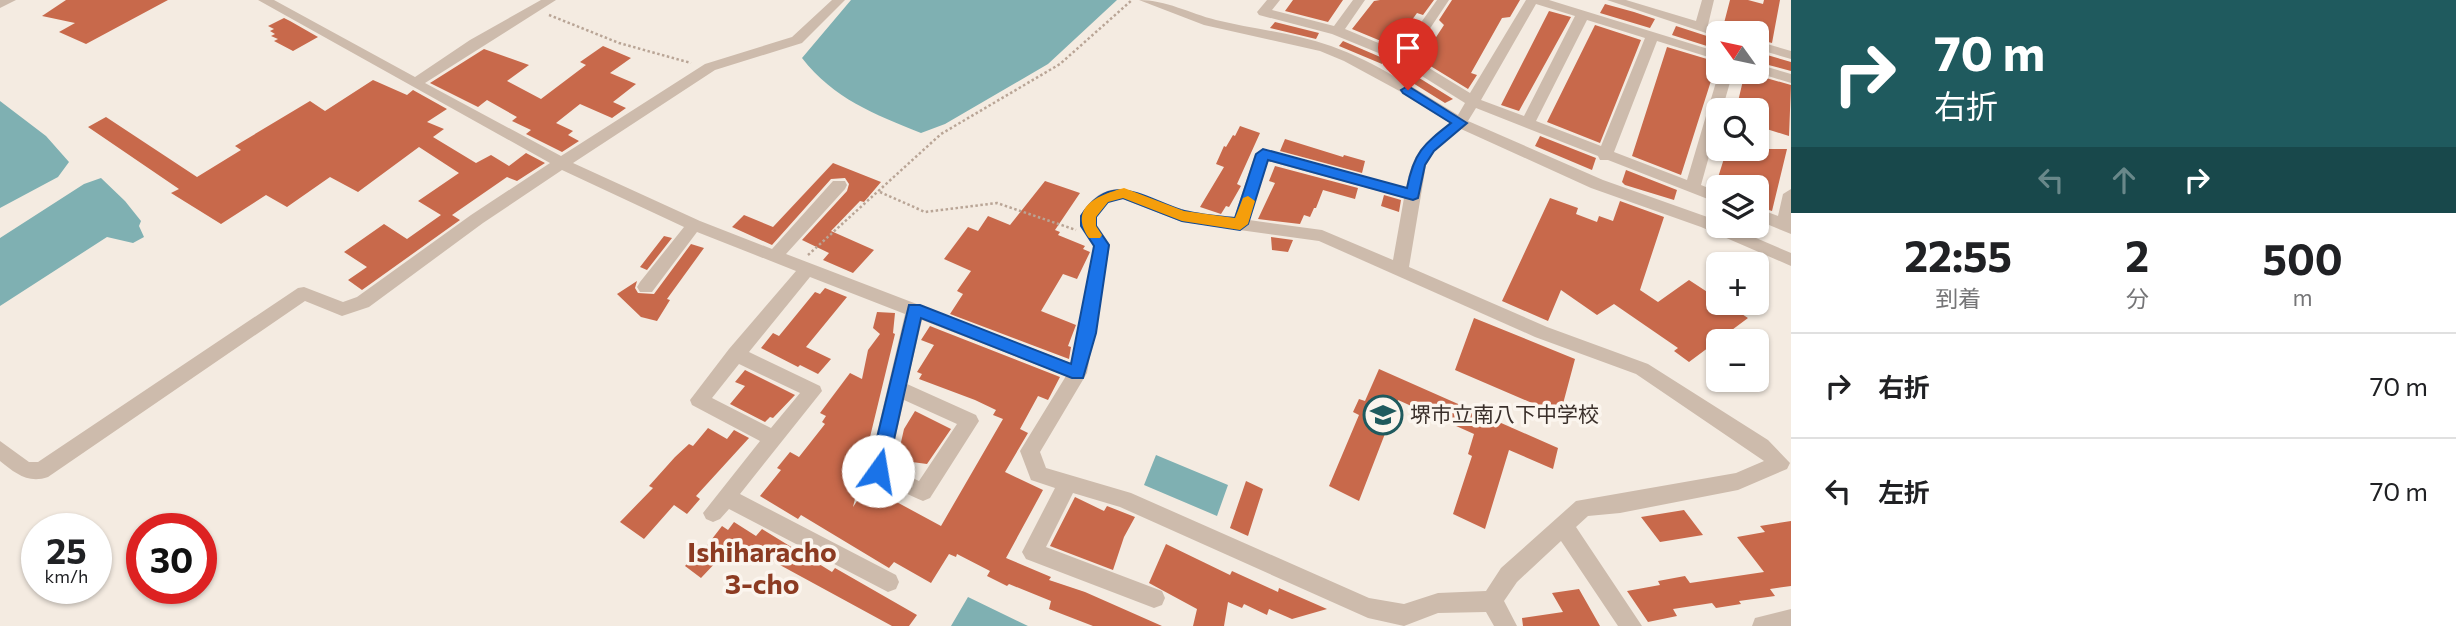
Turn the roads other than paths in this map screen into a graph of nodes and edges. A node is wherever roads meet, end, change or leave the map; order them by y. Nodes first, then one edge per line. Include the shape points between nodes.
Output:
1 (10, 0) edge
2 (264, 0) edge
3 (550, 0) edge
4 (839, 0) edge
5 (1145, 0) edge
6 (1274, 0) edge
7 (1359, 0) edge
8 (1443, 0) edge
9 (1534, 0) edge
10 (1708, 0) edge
11 (1617, 1) edge
12 (0, 4) edge
13 (1583, 15) junction
14 (1701, 27) junction
15 (1706, 29) edge
16 (1336, 30) junction
17 (1652, 36) junction
18 (1769, 49) edge
19 (1706, 52) edge
20 (1791, 55) edge
21 (1403, 58) junction
22 (1769, 72) edge
23 (1791, 79) edge
24 (415, 83) junction
25 (1723, 84) edge
26 (1474, 102) junction
27 (1460, 123) junction
28 (1527, 124) junction
29 (1605, 156) junction
30 (563, 164) junction
31 (839, 185) dead end
32 (1693, 187) junction
33 (1706, 193) edge
34 (1791, 194) edge
35 (1413, 195) junction
36 (1769, 219) edge
37 (1240, 224) junction
38 (694, 225) junction
39 (1787, 227) edge
40 (775, 256) junction
41 (1791, 260) edge
42 (804, 266) junction
43 (1399, 269) junction
44 (646, 287) dead end
45 (915, 310) junction
46 (735, 354) junction
47 (1077, 373) junction
48 (897, 388) junction
49 (773, 439) junction
50 (0, 449) edge
51 (1785, 462) edge
52 (1068, 484) junction
53 (1563, 526) junction
54 (888, 582) dead end
55 (1154, 598) dead end
56 (1492, 601) junction
57 (1791, 620) edge
58 (1506, 626) edge
59 (1630, 626) edge
60 (1763, 626) edge

1 - 12 street
2 - 24 street
3 - 24 street
4 - 30 street via 797,40 709,67
5 - 27 street via 1249,33 1324,48
6 - 16 street via 1264,12
7 - 16 street
8 - 21 street
9 - 13 street
9 - 26 street
10 - 14 street
11 - 14 street
13 - 17 street
13 - 28 street
14 - 15 street
16 - 21 street
17 - 19 street
17 - 29 street
18 - 20 street
21 - 26 street
22 - 23 street
24 - 30 street
25 - 32 street
26 - 27 street
26 - 28 street
27 - 35 street via 1430,147 1418,164
27 - 41 street via 1597,184 1707,223
28 - 29 street
29 - 32 street
30 - 38 street
30 - 50 street via 477,219 363,302 342,309 304,293 41,471 25,470
31 - 40 street
32 - 33 street
34 - 39 street
35 - 37 street via 1263,154
35 - 43 street
36 - 39 street
37 - 43 street via 1322,236
37 - 47 street via 1182,215 1124,193 1103,198 1088,216 1102,245
38 - 40 street
38 - 44 street
40 - 42 street
42 - 45 street
42 - 46 street
43 - 51 street via 1541,332 1642,369
45 - 47 street
45 - 48 street
46 - 49 street via 699,400
46 - 49 street via 813,391
47 - 52 street via 1030,451 1038,474
48 - 48 street via 878,471 923,492 969,421
49 - 54 street via 719,505
51 - 53 street via 1738,481 1583,507
52 - 55 street via 1034,552
52 - 56 street via 1124,499 1368,608 1404,615 1438,603
53 - 56 street via 1509,575
53 - 59 street
56 - 58 street
57 - 60 street

